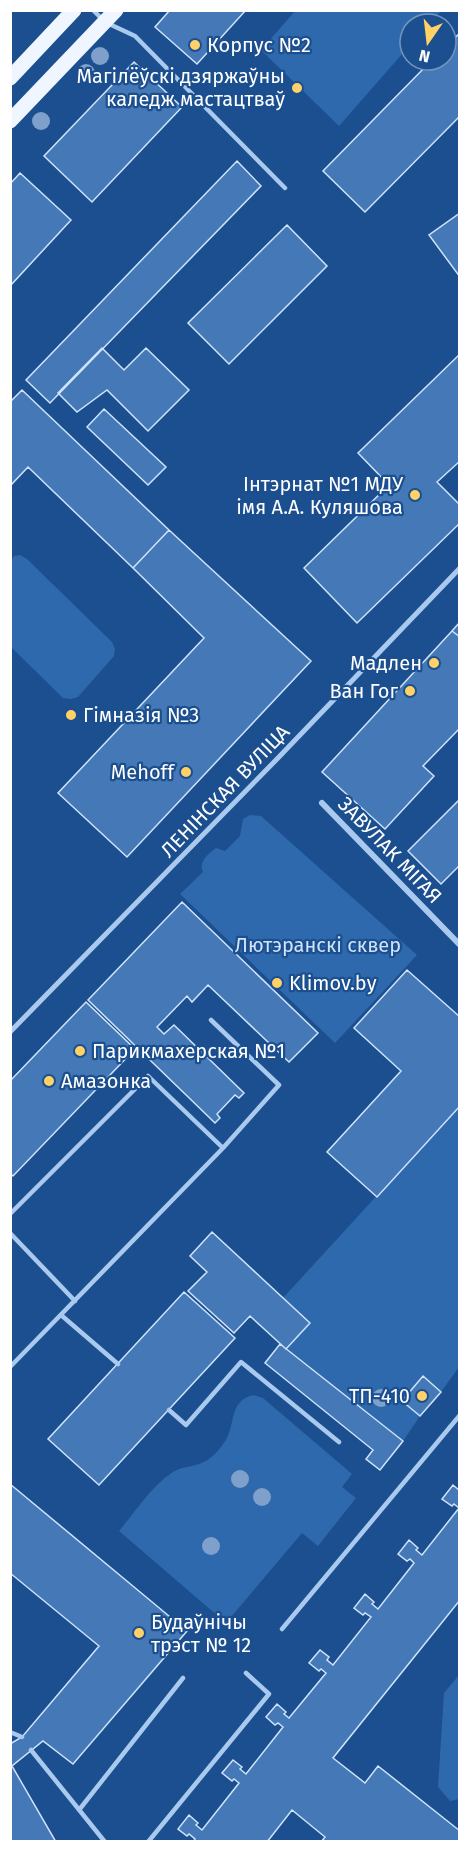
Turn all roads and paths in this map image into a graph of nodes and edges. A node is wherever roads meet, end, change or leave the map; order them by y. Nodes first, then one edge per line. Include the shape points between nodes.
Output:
1 (74, 10) edge
2 (93, 10) edge
3 (110, 16) edge
4 (10, 78) edge
5 (10, 121) edge
6 (285, 188) dead end
7 (459, 568) edge
8 (322, 803) dead end
9 (459, 945) edge
10 (211, 1020) dead end
11 (10, 1032) edge
12 (223, 1148) junction
13 (10, 1214) edge
14 (10, 1233) edge
15 (75, 1301) junction
16 (61, 1315) junction
17 (118, 1364) dead end
18 (10, 1368) edge
19 (168, 1410) dead end
20 (459, 1415) edge
21 (339, 1442) dead end
22 (282, 1629) dead end
23 (246, 1673) dead end
24 (183, 1678) dead end
25 (10, 1732) edge
26 (22, 1737) dead end
27 (31, 1750) dead end
28 (79, 1810) junction
29 (105, 1842) edge
30 (148, 1842) edge

1 - 4 main road
2 - 3 lane
3 - 5 main road
3 - 6 lane via 135,36
7 - 11 street, ЛЕНІНСКАЯ ВУЛІЦА
8 - 9 street, ЗАВУЛАК МІГАЯ
10 - 12 lane via 279,1085
12 - 13 lane via 148,1076
12 - 15 lane
14 - 15 lane
15 - 16 lane
16 - 17 lane
16 - 18 lane
19 - 21 lane via 186,1425 241,1362
20 - 22 lane
23 - 30 lane via 269,1694
24 - 28 lane
25 - 26 lane
27 - 28 lane
28 - 29 lane

